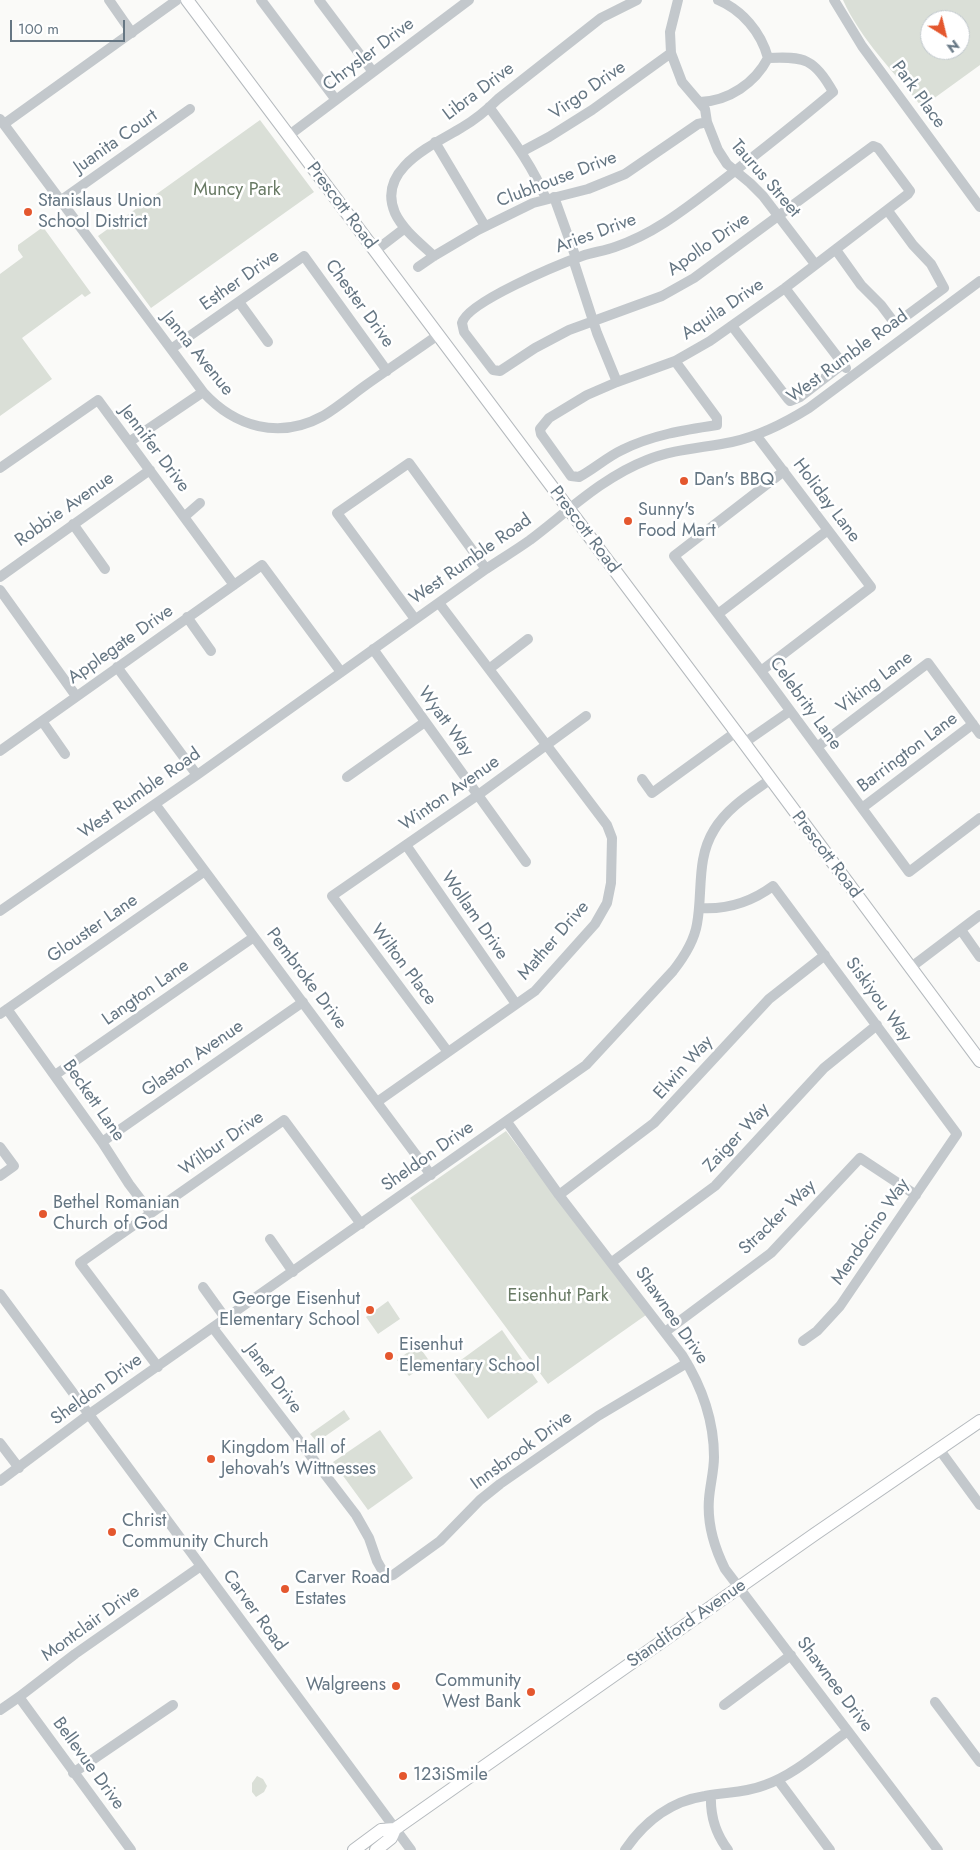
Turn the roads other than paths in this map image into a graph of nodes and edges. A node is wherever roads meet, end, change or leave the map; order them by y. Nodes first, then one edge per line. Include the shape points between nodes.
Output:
1 (109, 0) edge
2 (177, 0) edge
3 (187, 0) edge
4 (261, 0) edge
5 (319, 0) edge
6 (469, 0) edge
7 (637, 0) edge
8 (678, 0) edge
9 (718, 0) edge
10 (834, 0) edge
11 (132, 33) junction
12 (671, 53) junction
13 (768, 58) junction
14 (373, 72) junction
15 (336, 100) junction
16 (700, 102) junction
17 (489, 108) junction
18 (190, 109) dead end
19 (2, 122) edge
20 (707, 122) junction
21 (288, 136) junction
22 (435, 142) junction
23 (521, 152) junction
24 (736, 170) junction
25 (910, 191) joint
26 (550, 198) junction
27 (60, 201) junction
28 (980, 207) edge
29 (888, 211) junction
30 (778, 216) junction
31 (485, 226) junction
32 (405, 228) junction
33 (836, 250) junction
34 (375, 251) junction
35 (304, 256) joint
36 (434, 256) junction
37 (575, 259) junction
38 (815, 264) junction
39 (418, 267) dead end
40 (980, 281) edge
41 (785, 288) junction
42 (239, 302) junction
43 (593, 320) junction
44 (732, 326) junction
45 (438, 335) junction
46 (268, 342) dead end
47 (171, 349) junction
48 (675, 361) junction
49 (847, 369) junction
50 (387, 371) junction
51 (496, 372) joint
52 (617, 382) junction
53 (203, 392) junction
54 (756, 435) junction
55 (130, 442) junction
56 (0, 468) edge
57 (150, 470) junction
58 (784, 472) junction
59 (200, 504) dead end
60 (569, 510) junction
61 (184, 517) junction
62 (73, 524) junction
63 (828, 530) junction
64 (105, 569) dead end
65 (486, 569) junction
66 (0, 577) edge
67 (234, 585) junction
68 (0, 590) edge
69 (439, 603) junction
70 (718, 614) junction
71 (188, 617) junction
72 (415, 620) junction
73 (528, 639) dead end
74 (373, 649) junction
75 (211, 651) dead end
76 (117, 667) junction
77 (489, 669) junction
78 (341, 672) junction
79 (762, 672) junction
80 (76, 696) junction
81 (790, 711) junction
82 (586, 716) dead end
83 (42, 721) junction
84 (425, 722) junction
85 (973, 724) junction
86 (736, 732) junction
87 (980, 734) edge
88 (744, 743) junction
89 (546, 745) junction
90 (816, 746) junction
91 (0, 752) edge
92 (66, 754) dead end
93 (197, 775) junction
94 (347, 777) dead end
95 (642, 779) dead end
96 (770, 779) junction
97 (478, 795) junction
98 (155, 804) junction
99 (862, 808) junction
100 (980, 818) edge
101 (406, 846) junction
102 (526, 862) dead end
103 (205, 871) junction
104 (332, 896) joint
105 (699, 908) junction
106 (0, 911) edge
107 (980, 915) edge
108 (961, 930) junction
109 (254, 937) junction
110 (825, 955) junction
111 (980, 957) edge
112 (910, 968) junction
113 (303, 1002) junction
114 (516, 1004) junction
115 (3, 1012) edge
116 (877, 1025) junction
117 (448, 1052) junction
118 (980, 1061) edge
119 (56, 1075) junction
120 (377, 1102) junction
121 (507, 1122) junction
122 (958, 1134) joint
123 (102, 1142) junction
124 (0, 1147) edge
125 (432, 1175) junction
126 (0, 1176) edge
127 (559, 1195) junction
128 (916, 1196) junction
129 (151, 1213) junction
130 (362, 1224) junction
131 (270, 1239) dead end
132 (612, 1262) junction
133 (293, 1272) junction
134 (203, 1287) dead end
135 (0, 1294) edge
136 (226, 1319) junction
137 (213, 1328) junction
138 (665, 1332) junction
139 (803, 1341) dead end
140 (687, 1362) junction
141 (158, 1367) junction
142 (88, 1415) junction
143 (980, 1421) edge
144 (0, 1443) edge
145 (938, 1449) junction
146 (18, 1468) junction
147 (0, 1481) edge
148 (980, 1505) edge
149 (201, 1566) junction
150 (386, 1577) joint
151 (740, 1587) junction
152 (791, 1655) junction
153 (19, 1697) junction
154 (935, 1702) dead end
155 (173, 1705) dead end
156 (724, 1705) dead end
157 (0, 1710) edge
158 (848, 1730) junction
159 (980, 1762) edge
160 (73, 1772) junction
161 (778, 1780) junction
162 (711, 1795) junction
163 (395, 1829) junction
164 (129, 1849) edge
165 (354, 1850) edge
166 (376, 1850) edge
167 (411, 1850) edge
168 (625, 1850) edge
169 (728, 1850) edge
170 (830, 1850) edge
171 (938, 1850) edge

1 - 11 street
2 - 11 street
3 - 21 main road, Prescott Road
4 - 15 street
5 - 14 street
6 - 14 street, Chrysler Drive
7 - 17 street, Libra Drive via 601,18
8 - 12 street, Taurus Street via 670,32
9 - 13 street via 750,23
10 - 28 street, Park Place via 862,46
11 - 19 street
12 - 16 street, Taurus Street via 682,82
12 - 23 street, Virgo Drive via 592,110
13 - 16 street via 750,82 731,95
13 - 24 street, Aries Drive via 793,56 807,62 820,72 833,92
14 - 15 street, Chrysler Drive
15 - 21 street, Chrysler Drive
16 - 20 street, Taurus Street
17 - 22 street, Libra Drive
17 - 23 street
18 - 27 street, Juanita Court
19 - 27 street, Janna Avenue
20 - 24 street, Taurus Street via 722,157
20 - 26 street, Clubhouse Drive via 698,124 610,182
21 - 34 main road, Prescott Road
22 - 31 street
22 - 32 street, Libra Drive via 412,158 394,182 393,206
23 - 26 street
24 - 30 street, Taurus Street
24 - 37 street, Aries Drive via 645,235
25 - 29 street, Aquila Drive
25 - 30 street, Apollo Drive via 878,148 873,146
26 - 31 street, Clubhouse Drive
26 - 37 street
27 - 47 street, Janna Avenue
29 - 33 street, Aquila Drive
29 - 33 street via 930,264 944,288 895,323 861,285
30 - 38 street, Taurus Street
30 - 43 street, Apollo Drive via 694,278 662,296
31 - 36 street, Clubhouse Drive
32 - 34 street
32 - 36 street, Libra Drive
33 - 38 street, Aquila Drive
34 - 45 main road, Prescott Road
35 - 42 street, Esther Drive
35 - 50 street, Chester Drive
36 - 39 street, Clubhouse Drive
37 - 43 street
37 - 51 street, Aries Drive via 519,282 463,319 464,332
38 - 41 street, Aquila Drive
40 - 49 street, West Rumble Road
41 - 44 street, Aquila Drive
41 - 49 street
42 - 46 street
42 - 47 street, Esther Drive
43 - 51 street, Apollo Drive via 551,339
43 - 52 street
44 - 48 street, Aquila Drive
44 - 49 street via 790,400
45 - 50 street, Janna Avenue
45 - 60 main road, Prescott Road
47 - 53 street, Janna Avenue
48 - 52 street, Aquila Drive
48 - 52 street, Aquila Drive via 717,418 717,425 640,442 574,478 543,439 540,429 567,406
49 - 54 street, West Rumble Road via 809,408
50 - 53 street, Janna Avenue via 322,416 287,428 246,424 223,411
53 - 55 street
54 - 58 street, Holiday Lane
54 - 60 street, West Rumble Road via 646,460 616,476
55 - 56 street, Jennifer Drive via 98,400
55 - 57 street, Jennifer Drive
57 - 61 street, Jennifer Drive
57 - 62 street, Robbie Avenue
58 - 63 street, Holiday Lane
58 - 70 street, Celebrity Lane via 674,556
59 - 61 street, Jennifer Drive
60 - 65 street, West Rumble Road
60 - 86 main road, Prescott Road
61 - 67 street, Jennifer Drive
62 - 64 street
62 - 66 street, Robbie Avenue
63 - 70 street
63 - 79 street, Holiday Lane via 871,587
65 - 69 street, West Rumble Road
65 - 72 street via 409,462 338,513
67 - 71 street, Applegate Drive
67 - 78 street, Applegate Drive via 262,565
68 - 80 street
69 - 72 street, West Rumble Road
69 - 77 street, Mather Drive
70 - 79 street, Celebrity Lane
71 - 75 street
71 - 76 street, Applegate Drive
72 - 74 street, West Rumble Road
73 - 77 street
74 - 78 street, West Rumble Road
74 - 84 street, Wyatt Way
76 - 80 street, Applegate Drive
76 - 93 street
77 - 89 street, Mather Drive
78 - 93 street, West Rumble Road
79 - 81 street, Celebrity Lane
80 - 83 street, Applegate Drive
81 - 88 street
81 - 90 street, Celebrity Lane
82 - 89 street, Winton Avenue
83 - 91 street, Applegate Drive
83 - 92 street
84 - 94 street
84 - 97 street, Wyatt Way
85 - 87 street
85 - 90 street, Viking Lane via 928,662
85 - 99 street, Barrington Lane
86 - 88 main road, Prescott Road
86 - 95 street via 652,792
88 - 96 main road, Prescott Road
89 - 97 street, Winton Avenue
89 - 114 street, Mather Drive via 611,833 611,883 607,903 595,924 535,991
90 - 99 street, Celebrity Lane
93 - 98 street, West Rumble Road
96 - 105 street, Sheldon Drive via 730,810 714,831 701,869
96 - 112 main road, Prescott Road
97 - 101 street, Winton Avenue
97 - 102 street, Wyatt Way
98 - 103 street, Pembroke Drive
98 - 106 street, West Rumble Road
99 - 100 street, Celebrity Lane via 909,872
101 - 104 street, Winton Avenue
101 - 114 street, Wollam Drive
103 - 109 street, Pembroke Drive
103 - 115 street, Glouster Lane
104 - 117 street, Wilton Place
105 - 110 street, Siskiyou Way via 739,905 773,886
105 - 121 street, Sheldon Drive via 691,942 673,971 586,1065
107 - 108 street
108 - 111 street
108 - 112 street
109 - 113 street, Pembroke Drive
109 - 119 street, Langton Lane
110 - 116 street, Siskiyou Way
110 - 127 street, Elwin Way via 769,999 654,1123
112 - 118 main road, Prescott Road
113 - 120 street, Pembroke Drive
113 - 123 street, Glaston Avenue
114 - 117 street, Mather Drive
115 - 119 street, Beckett Lane
116 - 122 street, Siskiyou Way
116 - 132 street, Zaiger Way via 824,1068 715,1186
117 - 120 street, Mather Drive
119 - 123 street, Beckett Lane
120 - 125 street, Pembroke Drive
121 - 125 street, Sheldon Drive
121 - 127 street, Shawnee Drive
122 - 128 street, Mendocino Way
123 - 129 street, Beckett Lane
124 - 126 street via 14,1166
125 - 130 street, Sheldon Drive
127 - 132 street, Shawnee Drive
128 - 138 street, Stracker Way via 860,1158 771,1253
128 - 139 street, Mendocino Way via 840,1306
129 - 130 street, Wilbur Drive via 284,1120
129 - 141 street, Wilbur Drive via 80,1263
130 - 133 street, Sheldon Drive
131 - 133 street
132 - 138 street, Shawnee Drive
133 - 136 street, Sheldon Drive
134 - 136 street
135 - 142 street, Carver Road
136 - 137 street, Sheldon Drive
137 - 141 street, Sheldon Drive
137 - 150 street, Janet Drive via 356,1515
138 - 140 street, Shawnee Drive
140 - 150 street, Innsbrook Drive via 598,1416 500,1484 440,1541
140 - 151 street, Shawnee Drive via 711,1424 714,1458 708,1512 712,1540 726,1569
141 - 142 street, Sheldon Drive
142 - 146 street, Sheldon Drive
142 - 149 street, Carver Road
143 - 145 main road, Standiford Avenue
144 - 146 street
145 - 148 street
145 - 151 main road, Standiford Avenue
146 - 147 street, Sheldon Drive
149 - 153 street, Montclair Drive
149 - 163 street, Carver Road
151 - 152 street, Shawnee Drive
151 - 163 main road, Standiford Avenue
152 - 156 street
152 - 158 street, Shawnee Drive
153 - 157 street, Montclair Drive
153 - 160 street, Bellevue Drive
154 - 159 street
155 - 160 street
158 - 161 street
158 - 171 street, Shawnee Drive
160 - 164 street, Bellevue Drive
161 - 162 street via 751,1790
161 - 170 street
162 - 168 street via 665,1810 643,1828
162 - 169 street via 714,1826
163 - 165 main road, Standiford Avenue via 381,1830
163 - 166 main road, Standiford Avenue via 391,1838
163 - 167 street, Carver Road

